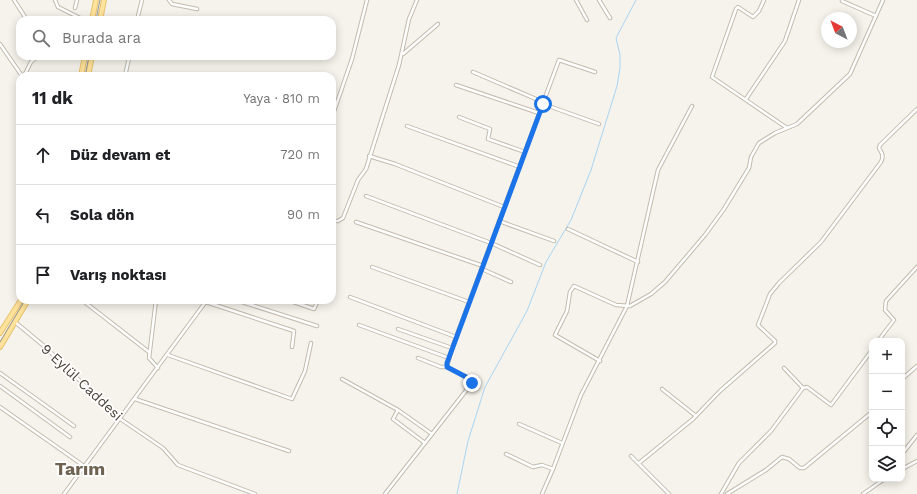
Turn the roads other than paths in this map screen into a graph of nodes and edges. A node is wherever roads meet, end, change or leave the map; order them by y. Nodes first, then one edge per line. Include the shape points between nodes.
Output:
1 (14, 0) edge
2 (55, 0) edge
3 (77, 0) edge
4 (96, 0) edge
5 (104, 0) edge
6 (142, 0) edge
7 (169, 0) edge
8 (367, 0) edge
9 (417, 0) edge
10 (576, 0) edge
11 (598, 0) edge
12 (764, 0) edge
13 (799, 0) edge
14 (883, 0) edge
15 (842, 1) dead end
16 (75, 8) dead end
17 (197, 9) dead end
18 (24, 16) edge
19 (76, 16) edge
20 (93, 16) edge
21 (101, 16) edge
22 (139, 16) edge
23 (876, 16) junction
24 (610, 18) dead end
25 (587, 20) dead end
26 (438, 24) dead end
27 (0, 44) edge
28 (402, 55) junction
29 (33, 60) edge
30 (84, 60) edge
31 (91, 60) edge
32 (129, 60) edge
33 (20, 72) edge
34 (25, 72) edge
35 (82, 72) edge
36 (89, 72) edge
37 (126, 72) edge
38 (473, 72) dead end
39 (595, 72) dead end
40 (456, 85) dead end
41 (746, 99) junction
42 (543, 103) junction
43 (336, 105) edge
44 (692, 106) dead end
45 (917, 109) edge
46 (540, 113) junction
47 (459, 117) dead end
48 (599, 124) dead end
49 (407, 126) dead end
50 (787, 128) junction
51 (525, 152) junction
52 (369, 156) junction
53 (520, 167) junction
54 (366, 196) dead end
55 (504, 207) junction
56 (336, 221) edge
57 (499, 221) junction
58 (356, 222) dead end
59 (568, 229) dead end
60 (554, 241) dead end
61 (491, 243) junction
62 (638, 262) junction
63 (540, 265) dead end
64 (372, 267) dead end
65 (917, 267) edge
66 (482, 268) junction
67 (511, 282) dead end
68 (350, 297) dead end
69 (469, 302) junction
70 (18, 304) edge
71 (26, 304) edge
72 (87, 304) edge
73 (156, 304) edge
74 (205, 304) edge
75 (216, 304) edge
76 (248, 304) edge
77 (300, 304) edge
78 (316, 304) edge
79 (627, 306) junction
80 (15, 322) junction
81 (359, 325) dead end
82 (317, 326) dead end
83 (398, 329) dead end
84 (0, 332) edge
85 (456, 337) junction
86 (880, 338) edge
87 (310, 343) dead end
88 (0, 346) edge
89 (292, 347) dead end
90 (452, 348) junction
91 (149, 352) junction
92 (869, 354) edge
93 (168, 355) junction
94 (418, 358) dead end
95 (449, 358) junction
96 (600, 361) junction
97 (917, 366) edge
98 (447, 367) junction
99 (158, 368) junction
100 (784, 368) dead end
101 (0, 373) edge
102 (905, 376) edge
103 (342, 379) dead end
104 (0, 386) edge
105 (803, 388) junction
106 (662, 389) dead end
107 (135, 399) junction
108 (0, 408) edge
109 (398, 410) junction
110 (869, 414) edge
111 (696, 416) junction
112 (119, 418) junction
113 (520, 424) dead end
114 (74, 426) dead end
115 (432, 434) junction
116 (917, 435) edge
117 (70, 437) dead end
118 (425, 443) junction
119 (562, 444) junction
120 (905, 450) edge
121 (289, 451) dead end
122 (506, 454) dead end
123 (631, 456) dead end
124 (917, 461) edge
125 (639, 463) junction
126 (84, 466) junction
127 (905, 467) edge
128 (553, 469) junction
129 (879, 482) edge
130 (64, 494) edge
131 (255, 494) edge
132 (385, 494) edge
133 (542, 494) edge
134 (669, 494) edge
135 (721, 494) edge
136 (727, 494) edge
137 (863, 494) edge

1 - 18 street
2 - 19 street via 58,7
3 - 16 street
4 - 20 main road
5 - 21 main road
6 - 22 street
7 - 17 street via 172,4
8 - 43 street via 352,59
9 - 28 street via 408,19
10 - 25 street
11 - 24 street
12 - 41 street via 760,11 753,17 738,7 736,9 712,77
13 - 41 street via 785,41
14 - 23 street
15 - 23 street
23 - 50 street via 850,74 809,115
26 - 28 street
27 - 33 street
28 - 52 street
29 - 34 street
30 - 35 main road
31 - 36 main road
32 - 37 street
38 - 42 street
39 - 42 street via 559,60
40 - 46 street
41 - 50 street
42 - 46 street
42 - 48 street
44 - 62 street via 658,170
45 - 111 street via 880,146 883,158 881,162 821,242 770,294 758,325 776,341
46 - 51 street
47 - 51 street via 490,128 488,139
49 - 53 street
50 - 79 street via 759,143 751,157 749,168 724,209 665,282 639,302
51 - 53 street
52 - 55 street
52 - 56 street via 343,218
53 - 55 street
54 - 61 street
55 - 57 street
57 - 60 street
57 - 61 street
58 - 66 street
59 - 62 street
61 - 63 street
61 - 66 street
62 - 79 street
64 - 69 street
65 - 86 street via 886,301 886,310 894,320
66 - 67 street
66 - 69 street
68 - 85 street
69 - 85 street
70 - 84 main road
71 - 80 main road
72 - 91 street
73 - 91 street
74 - 93 street
75 - 89 street via 294,331
76 - 82 street
77 - 78 street via 314,309
79 - 96 street
79 - 96 street via 616,305 574,286 572,289 567,311 555,335
80 - 88 main road
80 - 112 street, 9 Eylül Caddesi via 44,346
81 - 95 street
83 - 90 street
85 - 90 street
87 - 93 street via 305,371 292,399
90 - 95 street
91 - 99 street via 149,358
92 - 105 street via 831,405 807,387
93 - 99 street
94 - 98 street via 440,368
95 - 98 street
96 - 119 street via 581,394
97 - 102 street
98 - 115 street via 468,378 472,383
99 - 107 street
100 - 105 street
101 - 114 street
103 - 109 street
104 - 117 street
105 - 135 street via 771,431 739,463
106 - 111 street
107 - 112 street
107 - 121 street
108 - 126 street
109 - 115 street
109 - 118 street via 393,419
110 - 136 street via 804,468 800,468 789,458 782,457
111 - 125 street
112 - 126 street
112 - 131 street, 9 Eylül Caddesi via 163,448 178,465
113 - 119 street
115 - 118 street
116 - 120 street
118 - 132 street
119 - 128 street
122 - 128 street via 533,467 542,464
123 - 125 street
124 - 127 street
125 - 134 street
126 - 130 street
128 - 133 street
129 - 137 street

